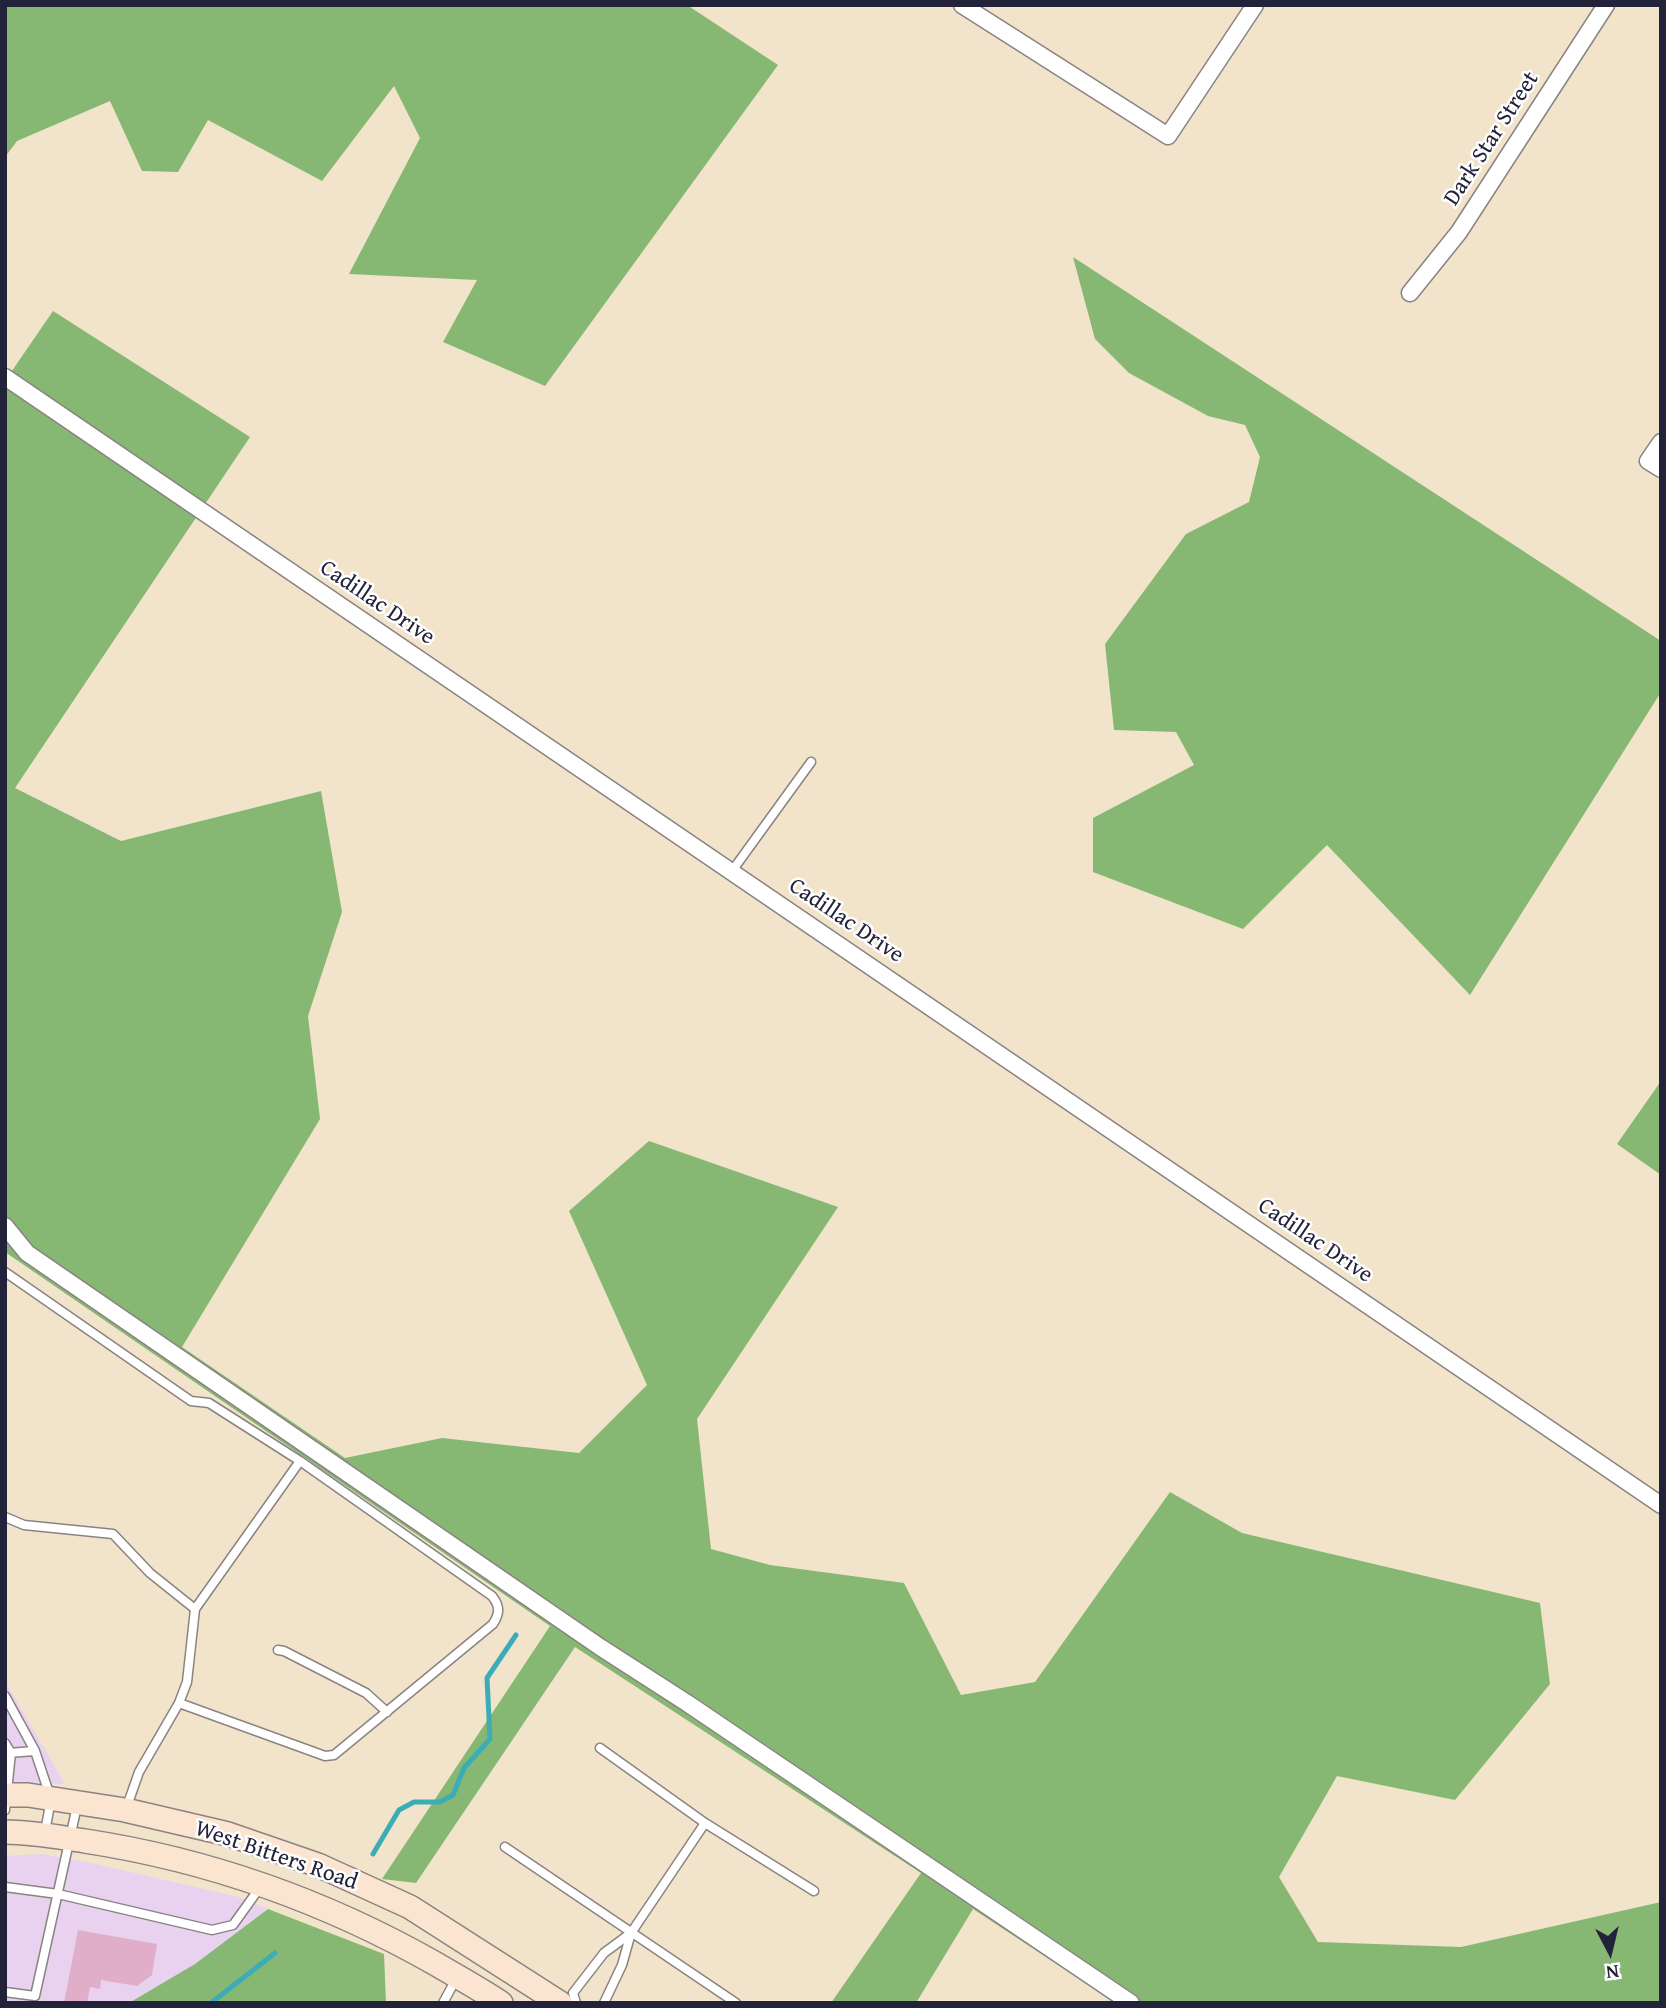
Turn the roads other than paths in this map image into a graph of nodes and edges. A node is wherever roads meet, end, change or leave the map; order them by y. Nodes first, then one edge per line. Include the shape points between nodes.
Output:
1 (962, 5) edge
2 (1255, 5) edge
3 (1606, 5) edge
4 (1410, 293) dead end
5 (5, 377) edge
6 (1661, 442) edge
7 (1655, 465) edge
8 (811, 762) dead end
9 (732, 871) junction
10 (5, 1226) edge
11 (5, 1272) edge
12 (300, 1461) junction
13 (1661, 1505) edge
14 (5, 1517) edge
15 (195, 1609) junction
16 (278, 1650) dead end
17 (5, 1696) edge
18 (179, 1703) junction
19 (387, 1712) junction
20 (5, 1743) edge
21 (600, 1748) dead end
22 (35, 1751) junction
23 (8, 1754) edge
24 (51, 1799) junction
25 (6, 1800) edge
26 (77, 1803) junction
27 (125, 1810) junction
28 (705, 1823) junction
29 (5, 1832) edge
30 (44, 1835) junction
31 (70, 1839) junction
32 (505, 1847) dead end
33 (262, 1885) junction
34 (5, 1887) edge
35 (814, 1891) dead end
36 (58, 1894) junction
37 (631, 1933) junction
38 (457, 1976) junction
39 (5, 1993) edge
40 (443, 2003) edge
41 (501, 2003) edge
42 (560, 2003) edge
43 (576, 2003) edge
44 (604, 2003) edge
45 (736, 2003) edge
46 (1131, 2003) edge

1 - 2 street via 1168,136
3 - 4 street, Dark Star Street via 1459,232
5 - 9 street, Cadillac Drive
6 - 7 street
8 - 9 lane
9 - 13 street, Cadillac Drive
10 - 46 street via 38,1261 600,1647
11 - 12 lane via 191,1401 209,1403
12 - 15 lane
12 - 19 lane via 499,1604 493,1624
14 - 15 lane via 24,1525 113,1534 150,1573
15 - 18 lane via 187,1682
16 - 19 lane via 366,1693
17 - 22 lane
18 - 19 lane via 326,1756 334,1755
18 - 27 lane via 139,1772
20 - 23 lane
21 - 28 lane
22 - 23 lane
22 - 24 lane
23 - 25 lane
24 - 25 main road, West Bitters Road via 28,1795
24 - 26 main road, West Bitters Road
24 - 30 lane
26 - 27 main road, West Bitters Road
26 - 31 lane
27 - 42 main road, West Bitters Road via 228,1834 318,1865 410,1907
28 - 35 lane
28 - 37 lane
29 - 30 main road, West Bitters Road
30 - 31 main road, West Bitters Road
31 - 33 main road, West Bitters Road via 118,1846
31 - 36 lane
32 - 37 lane
33 - 36 lane via 233,1925 212,1930
33 - 38 main road, West Bitters Road via 393,1940
34 - 36 lane
36 - 39 lane via 35,1996
37 - 43 lane via 604,1953 573,1993
37 - 44 lane
37 - 45 lane
38 - 40 lane
38 - 41 main road, West Bitters Road

